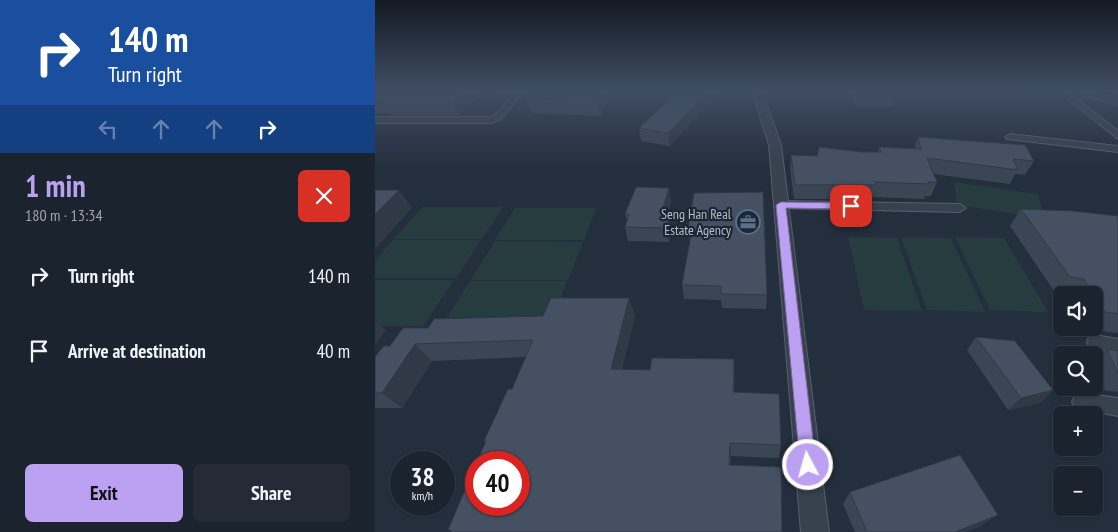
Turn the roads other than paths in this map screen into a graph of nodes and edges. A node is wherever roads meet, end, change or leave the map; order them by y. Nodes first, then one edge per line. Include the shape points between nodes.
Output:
1 (499, 116) edge
2 (765, 116) edge
3 (1093, 116) edge
4 (375, 120) edge
5 (1118, 136) edge
6 (1010, 137) dead end
7 (1118, 149) edge
8 (781, 205) junction
9 (961, 208) dead end
10 (1095, 342) dead end
11 (1118, 346) edge
12 (1081, 402) dead end
13 (1118, 407) edge
14 (815, 532) edge

1 - 4 street via 491,120
2 - 8 street via 775,145
3 - 5 street
6 - 7 street
8 - 9 street
8 - 14 street
10 - 11 street
12 - 13 street

